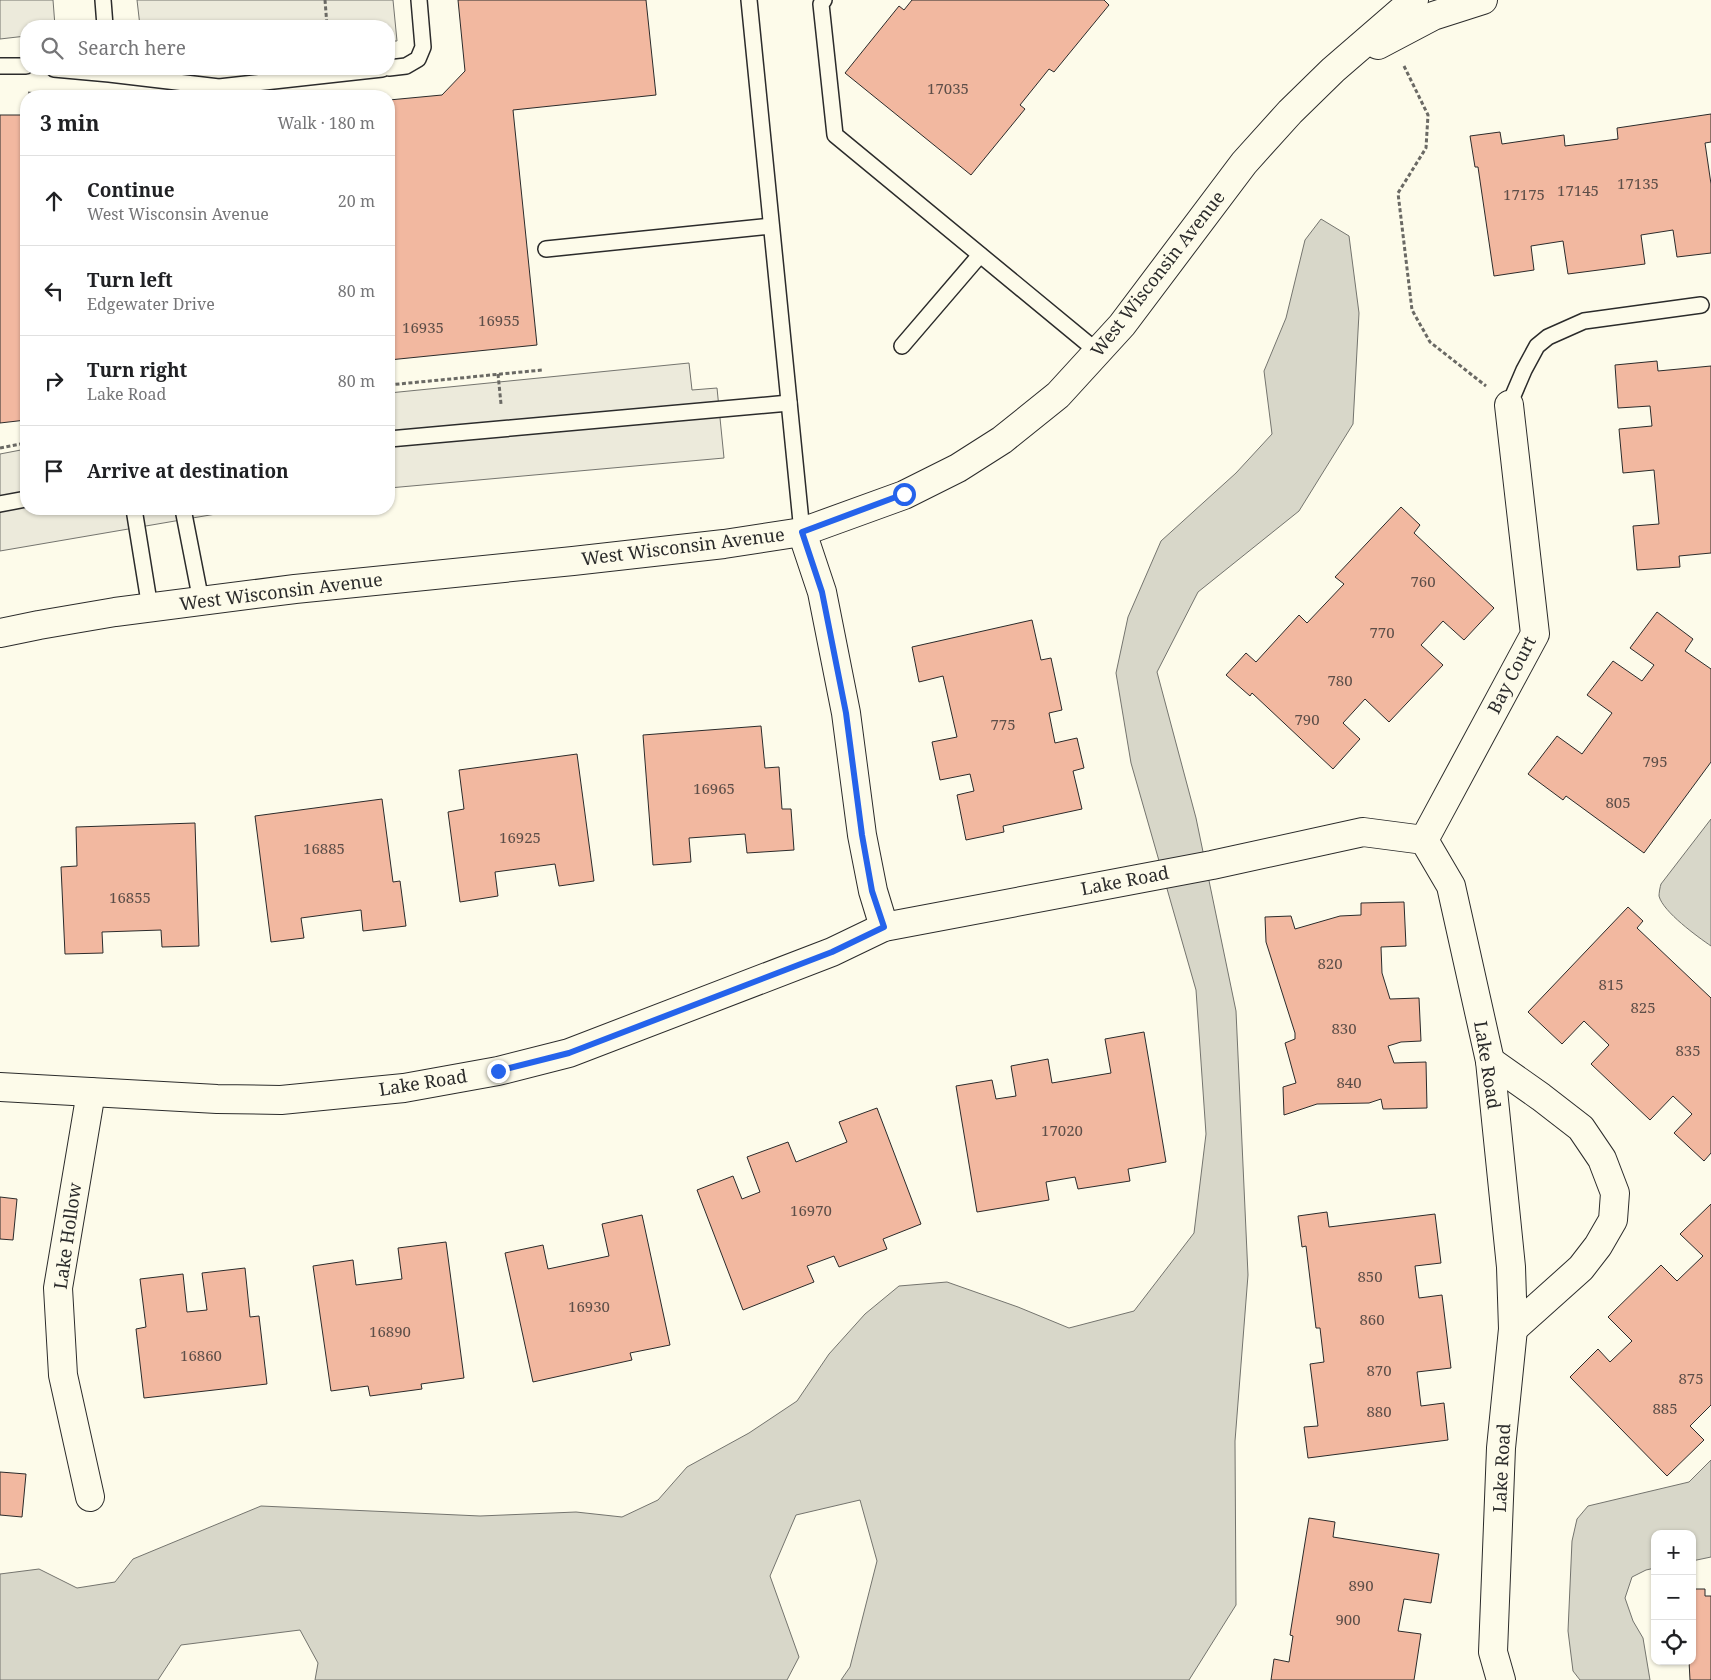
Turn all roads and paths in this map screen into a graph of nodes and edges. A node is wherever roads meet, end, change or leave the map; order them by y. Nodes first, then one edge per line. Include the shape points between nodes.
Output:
1 (103, 0) edge
2 (325, 0) edge
3 (418, 0) edge
4 (749, 0) edge
5 (824, 0) edge
6 (1483, 0) edge
7 (1415, 6) edge
8 (105, 20) edge
9 (327, 20) edge
10 (1389, 40) junction
11 (0, 66) edge
12 (20, 66) edge
13 (395, 67) edge
14 (1332, 70) junction
15 (136, 75) edge
16 (328, 75) edge
17 (771, 226) junction
18 (546, 250) dead end
19 (980, 254) junction
20 (1701, 305) dead end
21 (902, 346) dead end
22 (1098, 352) junction
23 (542, 370) dead end
24 (395, 384) edge
25 (789, 403) junction
26 (1509, 405) junction
27 (395, 438) edge
28 (20, 444) edge
29 (0, 448) edge
30 (20, 500) edge
31 (0, 504) edge
32 (135, 515) edge
33 (183, 515) edge
34 (802, 532) junction
35 (201, 601) junction
36 (150, 608) junction
37 (0, 633) edge
38 (1424, 840) junction
39 (884, 927) junction
40 (1490, 1061) junction
41 (0, 1087) edge
42 (91, 1092) junction
43 (1513, 1330) junction
44 (90, 1497) dead end
45 (1501, 1680) edge

1 - 8 lane
2 - 9 path
3 - 13 lane via 423,47 418,59 406,66
4 - 17 lane
5 - 19 lane via 821,4 835,135
6 - 7 street, West Wisconsin Avenue via 1433,16
7 - 10 street, West Wisconsin Avenue
7 - 14 street, West Wisconsin Avenue
10 - 14 street, West Wisconsin Avenue
10 - 26 path via 1428,114 1426,148 1398,193 1412,310 1430,342
11 - 12 lane
14 - 22 street, West Wisconsin Avenue via 1244,163 1122,326
15 - 16 lane via 219,87
17 - 18 lane
17 - 25 lane
19 - 21 lane
19 - 22 lane
20 - 26 lane via 1584,321 1548,337 1537,346
22 - 34 street, West Wisconsin Avenue via 1058,395 1002,440 958,468 904,494
23 - 24 path
25 - 27 lane
25 - 34 lane
26 - 38 street, Bay Court via 1536,634
28 - 29 path
30 - 31 lane
32 - 36 lane
33 - 35 lane
34 - 35 street, West Wisconsin Avenue via 724,544
34 - 39 street via 822,592 846,713 872,891
35 - 36 street, West Wisconsin Avenue
36 - 37 street, West Wisconsin Avenue
38 - 39 street, Lake Road via 1364,832 1212,865
38 - 40 street, Lake Road via 1451,886
39 - 42 street, Lake Road via 832,952 569,1053 498,1071 404,1088 281,1100
40 - 43 street, Lake Road via 1511,1267
40 - 43 street via 1581,1128 1602,1159 1615,1193 1613,1220 1598,1246 1581,1268
41 - 42 street, Lake Road
42 - 44 street, Lake Hollow via 58,1288 63,1375
43 - 45 street, Lake Road via 1501,1448 1493,1652

